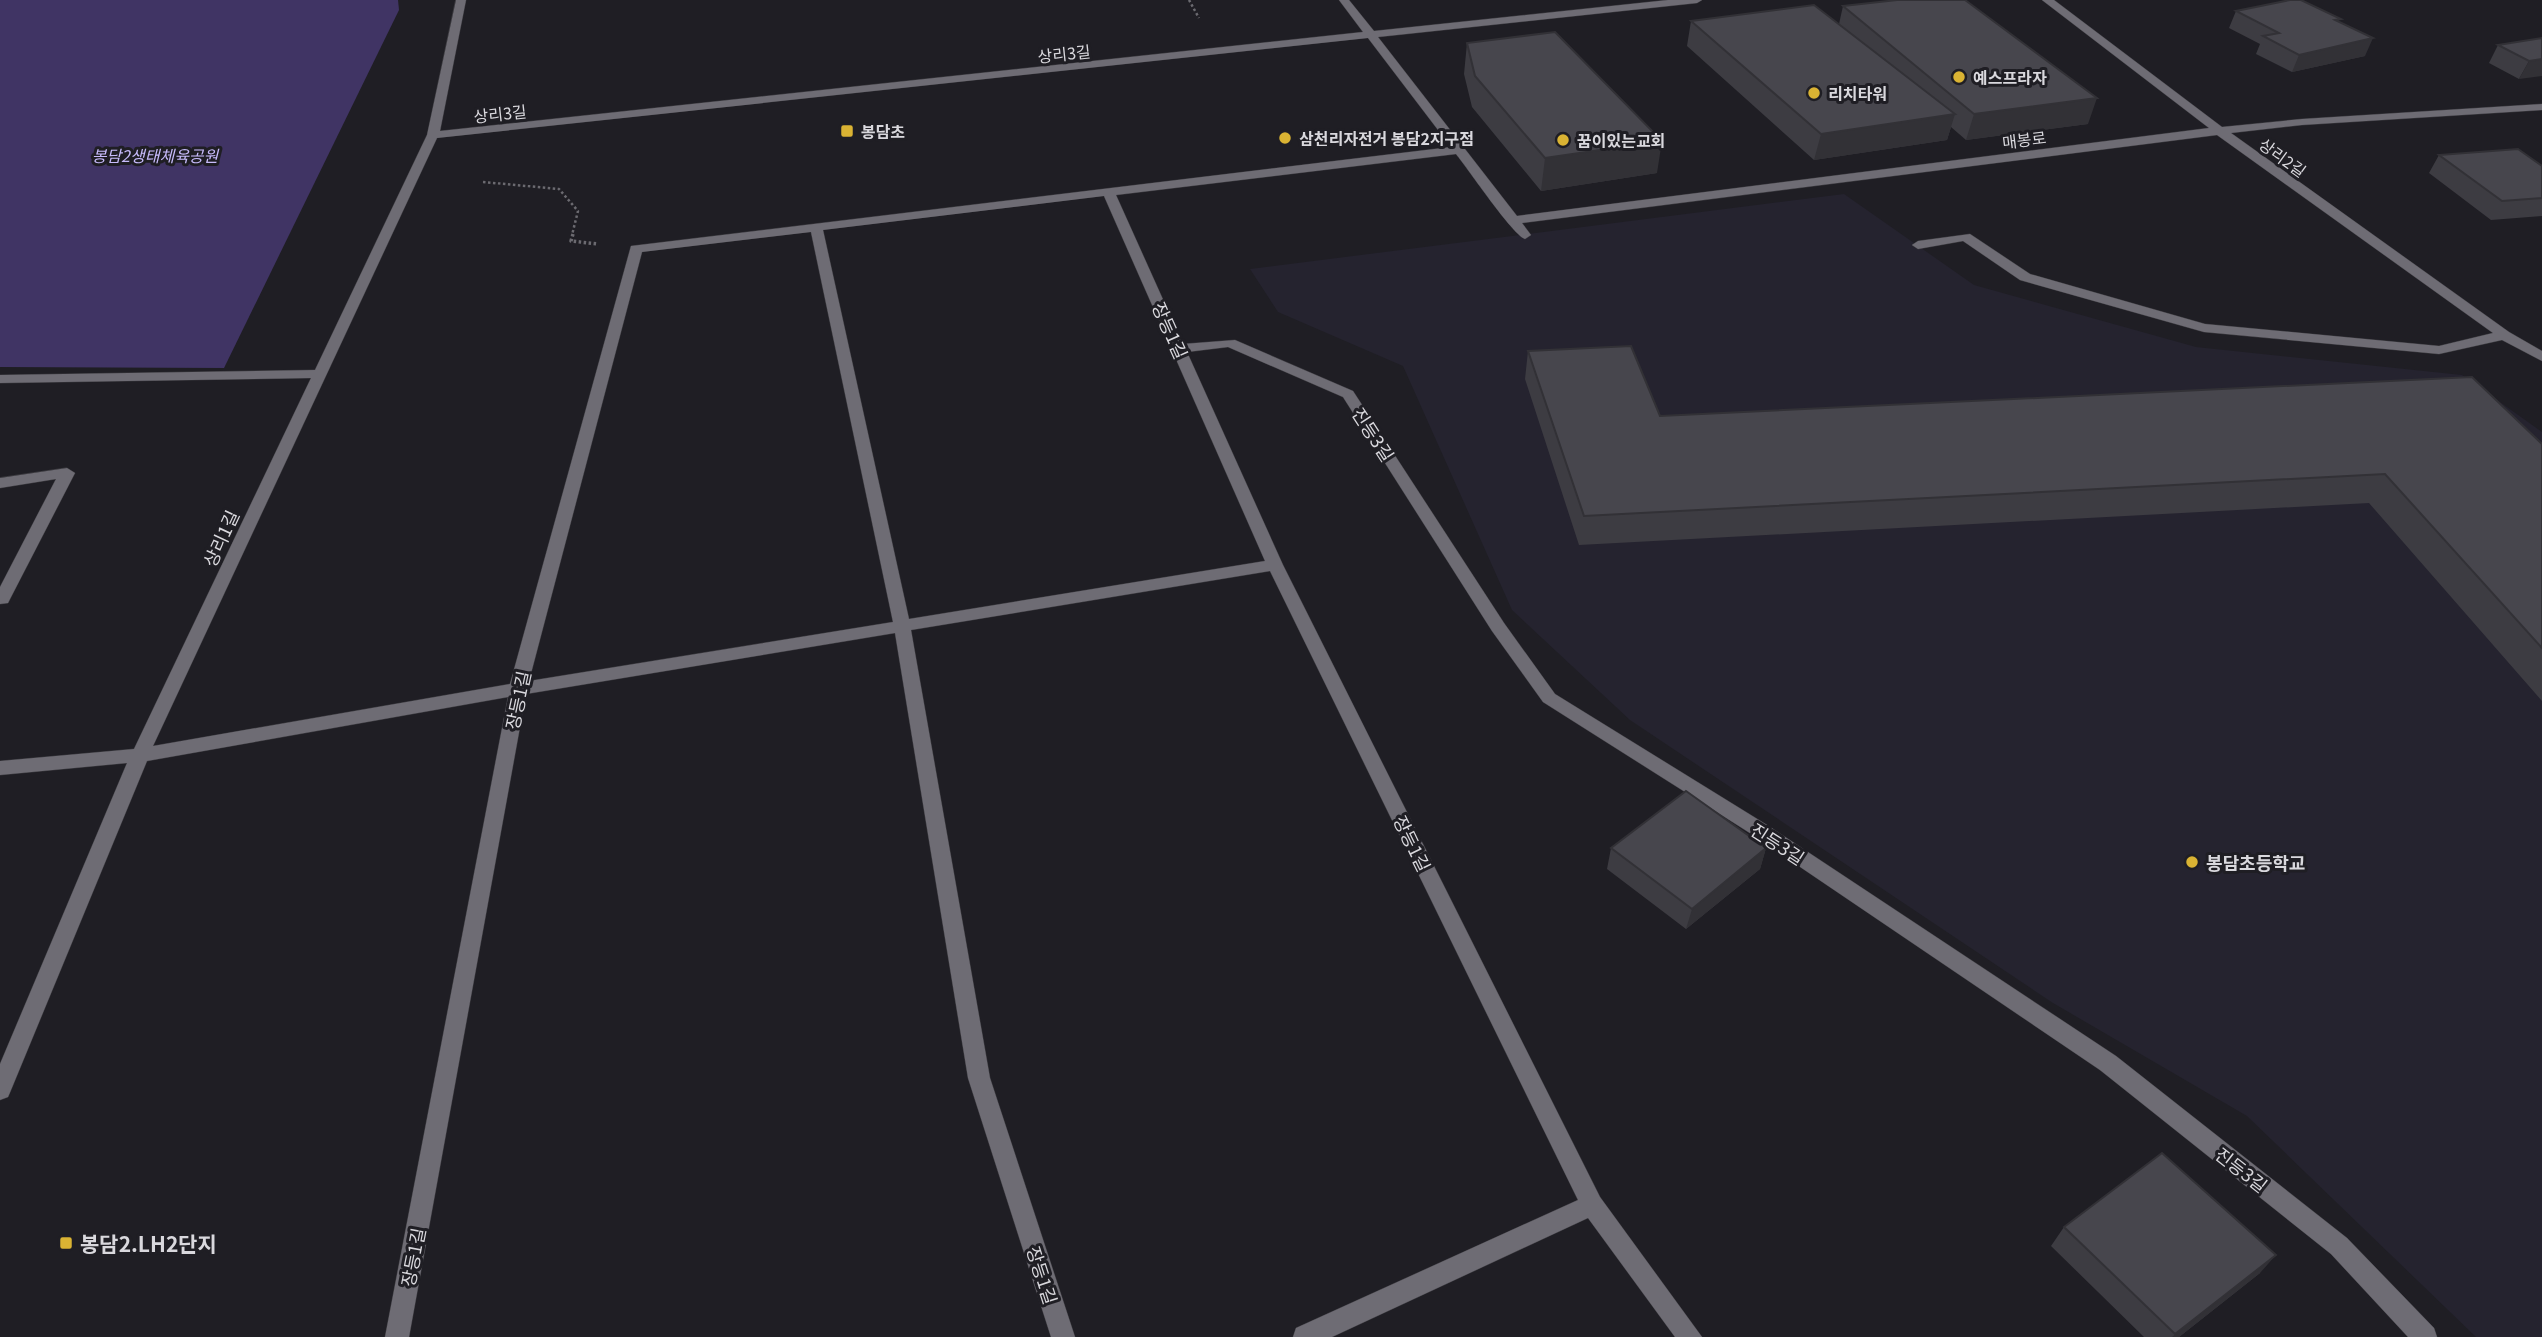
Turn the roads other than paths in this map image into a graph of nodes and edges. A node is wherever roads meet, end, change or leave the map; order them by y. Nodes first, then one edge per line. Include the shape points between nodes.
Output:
1 (461, 0) edge
2 (1344, 0) edge
3 (1697, 0) edge
4 (2047, 0) edge
5 (1371, 36) junction
6 (2542, 107) edge
7 (2220, 131) junction
8 (433, 135) junction
9 (1460, 150) junction
10 (1108, 191) junction
11 (1512, 220) junction
12 (816, 227) junction
13 (1525, 234) dead end
14 (1917, 245) dead end
15 (2504, 335) junction
16 (1179, 349) junction
17 (2542, 357) edge
18 (321, 374) junction
19 (0, 379) edge
20 (0, 483) edge
21 (1275, 565) junction
22 (2, 599) dead end
23 (902, 626) junction
24 (518, 689) junction
25 (140, 755) junction
26 (0, 768) edge
27 (0, 1090) edge
28 (1592, 1205) junction
29 (397, 1337) edge
30 (1063, 1337) edge
31 (1305, 1337) edge
32 (1690, 1337) edge
33 (2425, 1337) edge

1 - 8 street, 상리1길
2 - 5 street
3 - 5 street, 상리3길
4 - 7 street, 상리2길
5 - 8 street, 상리3길
5 - 9 street
6 - 7 street, 매봉로
7 - 11 street, 매봉로
7 - 15 street, 상리2길
8 - 18 street, 상리1길
9 - 10 street
9 - 11 street
10 - 12 street
10 - 16 street, 장등1길
11 - 13 street
12 - 23 street, 장등1길
12 - 24 street, 장등1길 via 636,249
14 - 15 street via 1965,237 2025,277 2204,328 2439,350
15 - 17 street, 상리2길
16 - 21 street, 장등1길
16 - 33 street, 진등3길 via 1230,343 1348,394 1549,698 1760,830 2108,1063 2339,1246
18 - 19 street
18 - 25 street, 상리1길
20 - 22 street via 67,473
21 - 23 street
21 - 28 street, 장등1길
23 - 24 street
23 - 30 street, 장등1길 via 979,1078
24 - 25 street
24 - 29 street, 장등1길
25 - 26 street
25 - 27 street, 상리1길
28 - 31 street
28 - 32 street, 장등1길

